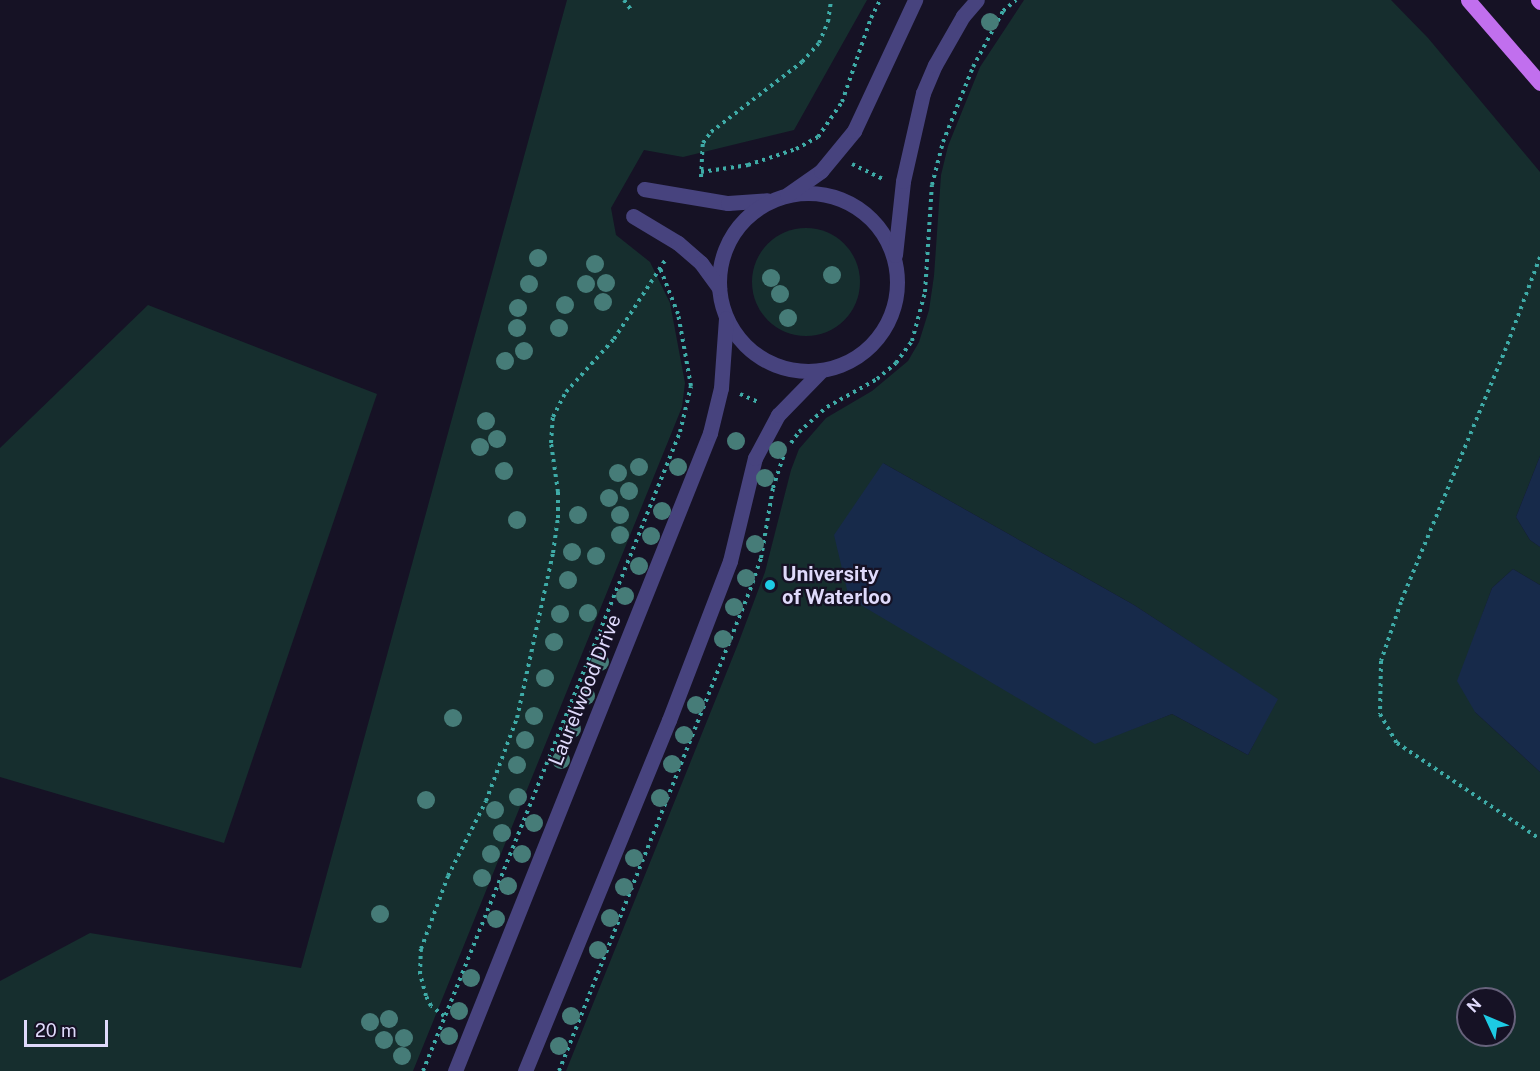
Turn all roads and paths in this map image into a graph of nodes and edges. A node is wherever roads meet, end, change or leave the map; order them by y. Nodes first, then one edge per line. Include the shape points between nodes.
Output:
1 (624, 0) edge
2 (831, 0) edge
3 (880, 0) edge
4 (915, 0) edge
5 (976, 0) edge
6 (1016, 0) edge
7 (1468, 0) edge
8 (632, 11) dead end
9 (1540, 83) edge
10 (846, 162) dead end
11 (884, 179) dead end
12 (644, 189) dead end
13 (787, 195) junction
14 (767, 200) junction
15 (633, 216) dead end
16 (895, 255) junction
17 (1540, 257) edge
18 (719, 288) junction
19 (726, 318) junction
20 (821, 371) junction
21 (731, 390) dead end
22 (766, 406) dead end
23 (1540, 839) edge
24 (444, 1016) junction
25 (423, 1071) edge
26 (454, 1071) edge
27 (525, 1071) edge
28 (559, 1071) edge

1 - 8 path
2 - 3 path via 828,22 819,43 802,62 711,132 703,143 701,172 748,165 818,137 842,102
4 - 13 street via 854,131 821,171
5 - 16 street via 934,65 923,93 903,181
6 - 28 path via 1004,11 972,67 943,142 932,186 925,292 912,341 877,380 827,407 799,432 786,451 773,488 761,558 750,590
7 - 9 main road
10 - 11 path
12 - 14 street via 728,202
13 - 14 street
13 - 16 street via 815,193 843,200 867,214
14 - 18 street via 736,229 723,257
15 - 18 street via 678,243 701,263
16 - 20 street via 897,292 889,321 873,344 849,362
17 - 23 path via 1401,602 1381,660 1380,714 1397,743
18 - 19 street
19 - 20 street via 742,342 764,360 792,370
19 - 26 street, Laurelwood Drive via 721,388 710,433
20 - 27 street via 778,415 754,458 730,561
21 - 22 path
24 - 24 path via 680,432 691,386 678,314 660,268 614,339 566,392 553,417 551,443 558,492 555,542 517,718 486,801 448,876 421,949 420,974 426,996
24 - 25 path

